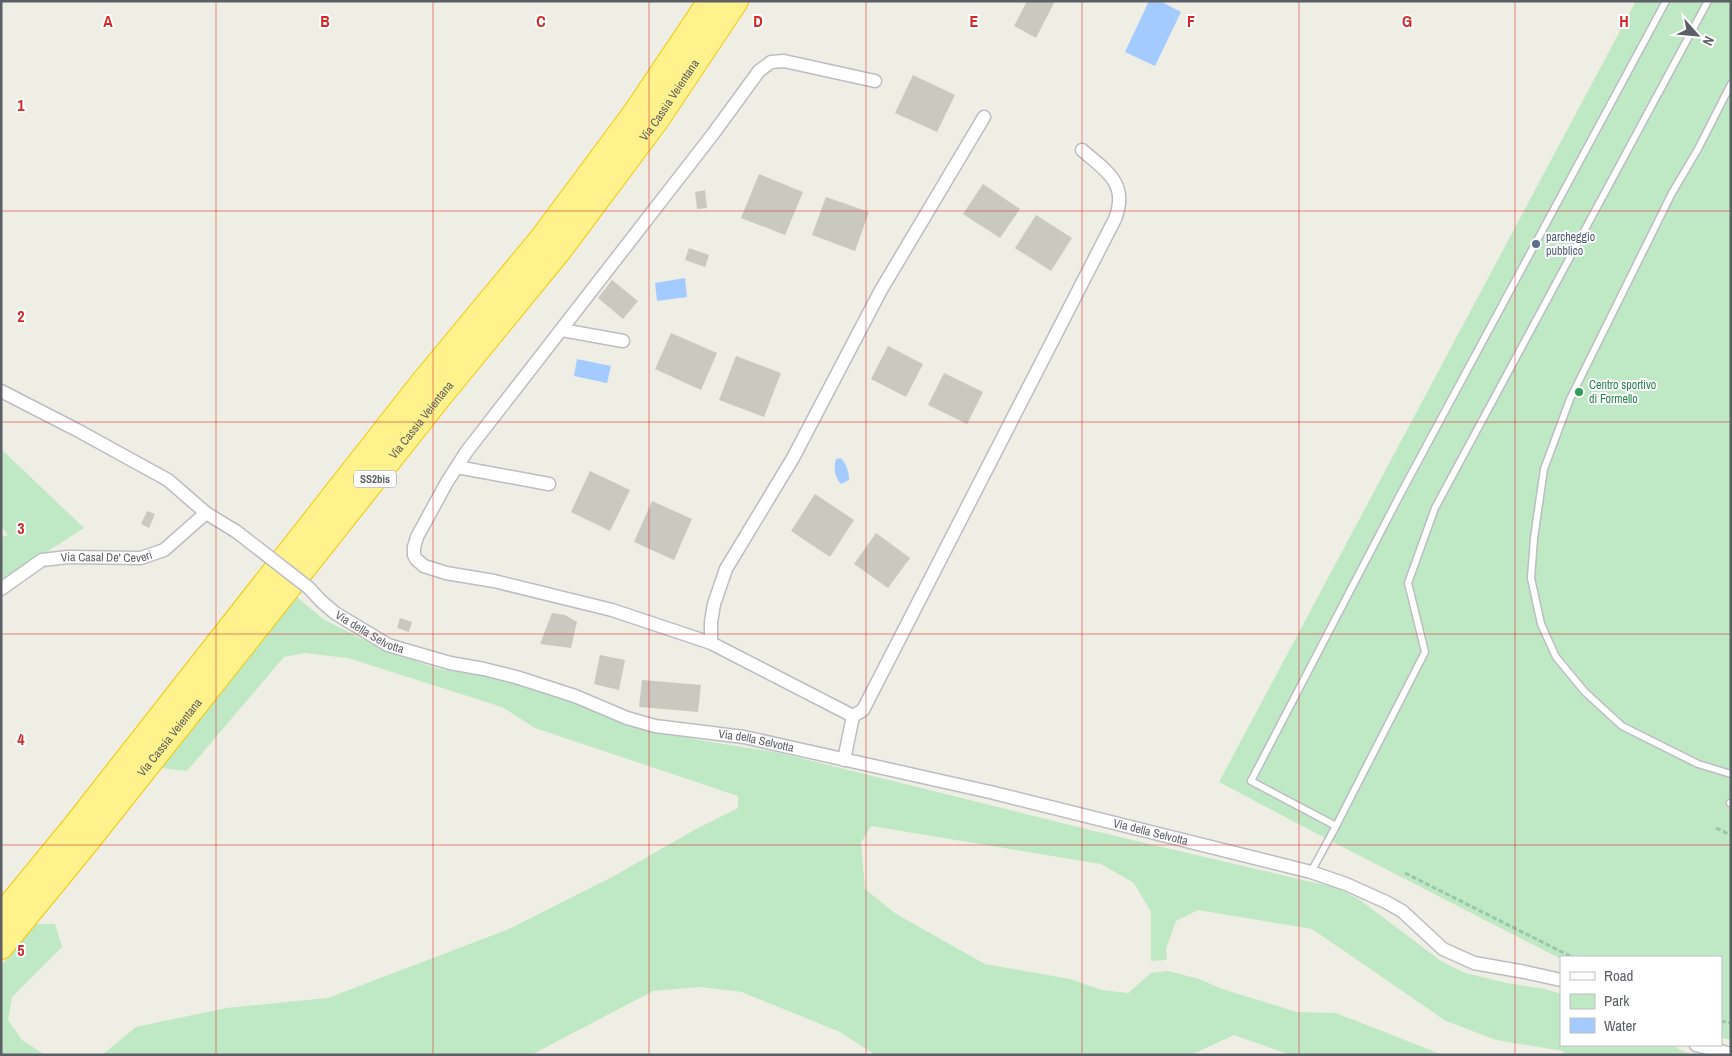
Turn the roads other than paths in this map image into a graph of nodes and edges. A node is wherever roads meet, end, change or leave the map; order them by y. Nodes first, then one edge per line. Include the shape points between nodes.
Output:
1 (710, 1) edge
2 (736, 1) edge
3 (1666, 1) edge
4 (1708, 1) edge
5 (875, 81) dead end
6 (1731, 84) edge
7 (984, 117) dead end
8 (1082, 150) dead end
9 (562, 330) junction
10 (623, 341) dead end
11 (1, 391) edge
12 (457, 467) junction
13 (549, 484) dead end
14 (206, 512) junction
15 (1, 589) edge
16 (711, 643) junction
17 (853, 716) junction
18 (844, 760) junction
19 (1731, 774) edge
20 (1336, 826) junction
21 (1311, 872) junction
22 (1, 916) edge
23 (1, 947) edge
24 (1560, 980) edge
25 (1700, 1046) edge
26 (1731, 1054) edge

1 - 22 highway, Via Cassia Veientana / SS2bis via 635,113 543,237 423,382
2 - 23 highway, Via Cassia Veientana / SS2bis via 656,121 560,251 441,395
3 - 20 lane via 1251,781
4 - 20 lane via 1435,508 1408,582 1424,652
5 - 9 street via 790,61 779,60 765,65
6 - 19 lane via 1672,193 1570,399 1544,469 1531,578 1542,624 1556,657 1585,692 1622,726 1698,764
7 - 16 street via 881,290 793,458 726,569 714,604
8 - 17 street via 1106,171 1118,188 1120,200 1115,220 863,710
9 - 10 street
9 - 12 street
11 - 14 street, Via della Selvotta via 168,480
12 - 13 street
12 - 16 street via 415,541 414,555 424,566 612,610
14 - 15 street, Via Casal De' Ceveri via 164,550 142,558 42,560
14 - 18 street, Via della Selvotta, bridge via 310,588 335,613 388,645 516,677 655,726 744,737
16 - 17 street
17 - 18 street
18 - 21 street, Via della Selvotta via 990,792
20 - 21 lane
21 - 24 street, Via della Selvotta via 1386,902 1402,911 1443,949 1474,963
25 - 26 street

